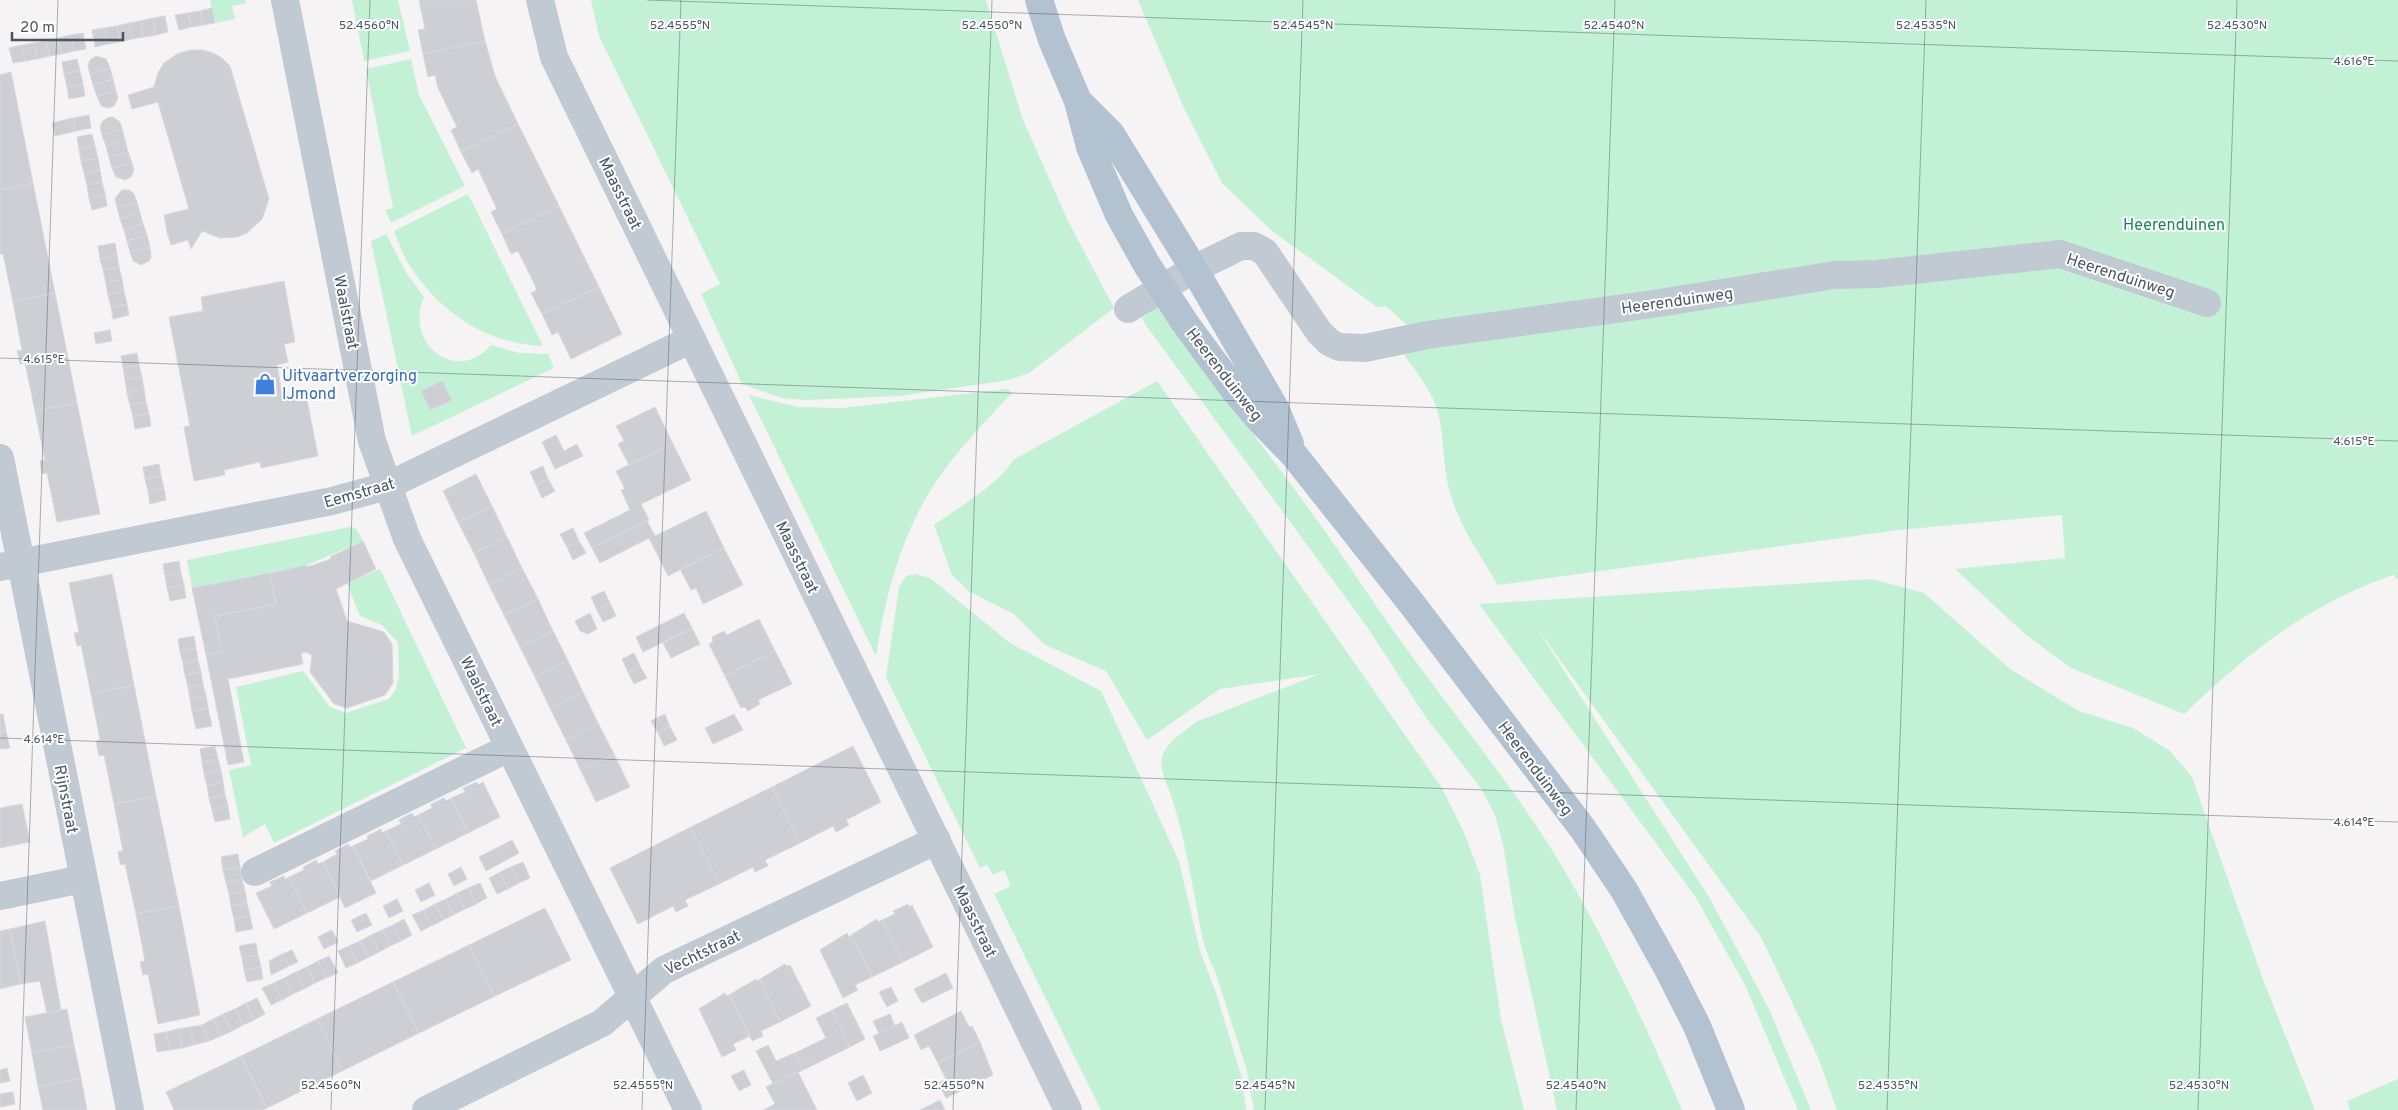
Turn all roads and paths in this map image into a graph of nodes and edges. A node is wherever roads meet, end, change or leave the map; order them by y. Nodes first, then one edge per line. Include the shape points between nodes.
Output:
1 (285, 0) edge
2 (540, 0) edge
3 (1039, 0) edge
4 (1078, 101) junction
5 (1194, 269) junction
6 (1161, 288) junction
7 (2207, 303) dead end
8 (1128, 309) dead end
9 (692, 338) junction
10 (1294, 455) junction
11 (0, 458) edge
12 (387, 486) junction
13 (11, 565) edge
14 (509, 748) junction
15 (937, 840) junction
16 (255, 872) dead end
17 (82, 879) junction
18 (0, 896) edge
19 (632, 996) junction
20 (130, 1110) edge
21 (426, 1110) edge
22 (688, 1110) edge
23 (1068, 1110) edge
24 (1731, 1110) edge

1 - 12 street, Waalstraat via 372,441
2 - 9 street, Maasstraat via 554,57
3 - 4 main road, Heerenduinweg
4 - 5 main road, Heerenduinweg via 1111,134
4 - 6 main road, Heerenduinweg via 1090,147 1119,215
5 - 6 street, Heerenduinweg
5 - 7 street, Heerenduinweg via 1241,246 1260,249 1319,332 1330,342 1350,349 1427,334 1653,304 1835,275 1876,274 2060,254
5 - 10 main road, Heerenduinweg via 1276,408
6 - 8 street, Heerenduinweg
6 - 10 main road, Heerenduinweg via 1235,391
9 - 12 street, Eemstraat
9 - 15 street, Maasstraat
10 - 24 main road, Heerenduinweg via 1471,681 1583,829 1624,890 1697,1026
11 - 13 street, Rijnstraat
12 - 13 street, Eemstraat via 332,501
12 - 14 street, Waalstraat via 408,539
13 - 17 street, Rijnstraat
14 - 16 street
14 - 19 street, Waalstraat
15 - 19 street, Vechtstraat via 664,970
15 - 23 street, Maasstraat
17 - 18 street
17 - 20 street, Rijnstraat
19 - 21 street, Vechtstraat via 602,1023
19 - 22 street, Waalstraat

